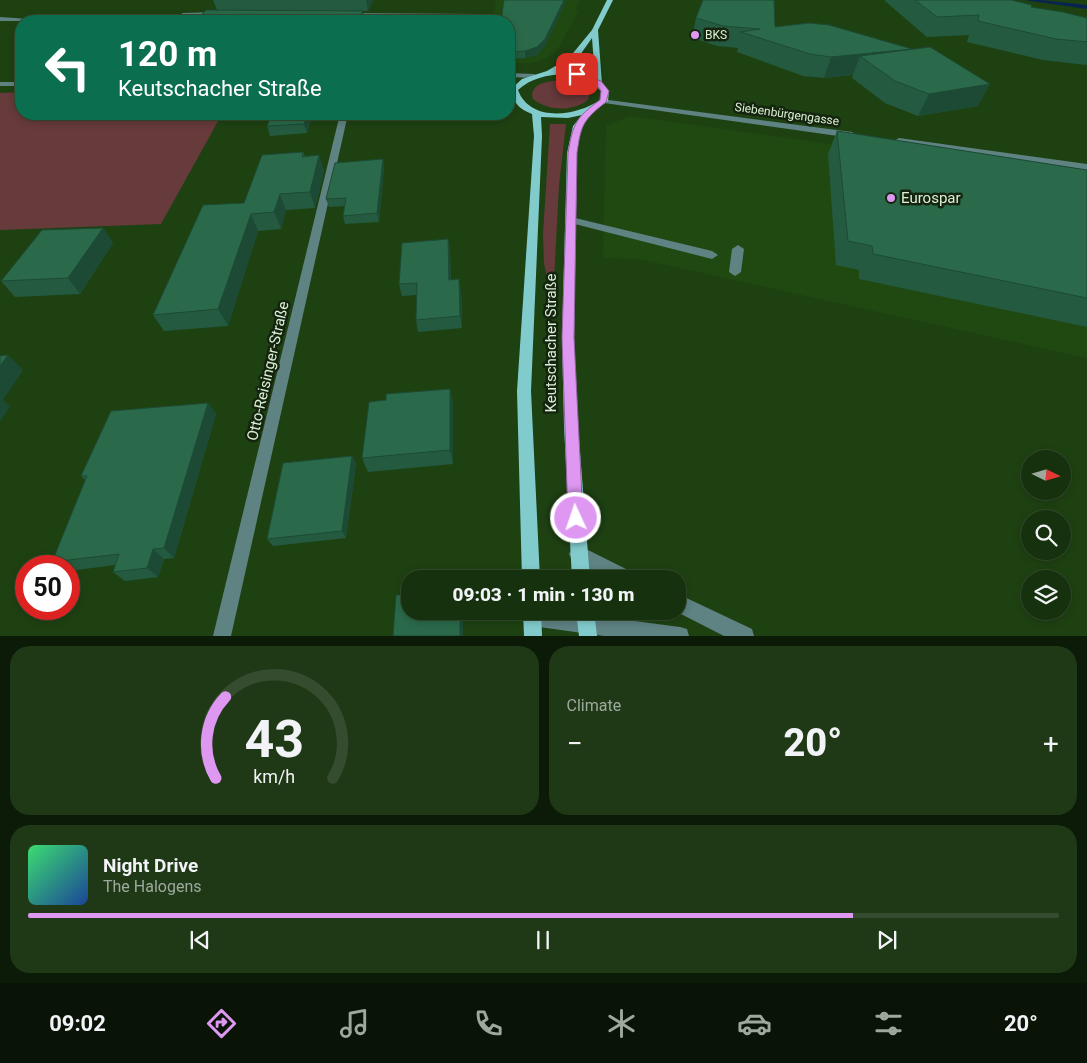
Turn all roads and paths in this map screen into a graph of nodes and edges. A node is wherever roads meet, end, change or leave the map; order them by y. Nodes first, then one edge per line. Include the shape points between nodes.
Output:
1 (610, 0) edge
2 (223, 14) edge
3 (188, 15) edge
4 (0, 19) edge
5 (15, 20) edge
6 (595, 30) junction
7 (549, 73) junction
8 (515, 76) edge
9 (534, 76) junction
10 (599, 83) junction
11 (0, 84) edge
12 (15, 84) edge
13 (515, 87) edge
14 (515, 98) edge
15 (604, 100) junction
16 (590, 111) junction
17 (536, 113) junction
18 (343, 120) edge
19 (861, 136) edge
20 (890, 140) edge
21 (1087, 167) edge
22 (571, 220) junction
23 (738, 249) dead end
24 (712, 254) dead end
25 (735, 272) dead end
26 (578, 554) junction
27 (530, 570) edge
28 (580, 570) edge
29 (610, 570) edge
30 (686, 607) edge
31 (532, 620) edge
32 (569, 620) edge
33 (587, 623) edge
34 (222, 636) edge
35 (533, 636) edge
36 (680, 636) edge
37 (745, 636) edge

1 - 6 main road, Keutschacher Straße
2 - 3 street
4 - 5 street
6 - 7 main road, Keutschacher Straße via 572,60
6 - 10 main road
7 - 9 main road, Keutschacher Straße
7 - 10 main road, Keutschacher Straße via 577,74
8 - 9 street
9 - 13 main road, Keutschacher Straße
10 - 15 main road via 605,91
11 - 12 street
14 - 17 main road, Keutschacher Straße
15 - 16 main road, Keutschacher Straße
15 - 19 street, Siebenbürgengasse
16 - 17 main road, Keutschacher Straße via 564,116
16 - 22 main road, Keutschacher Straße via 577,126 572,153
17 - 27 main road, Keutschacher Straße via 538,136 524,390
18 - 34 street, Otto-Reisinger-Straße
20 - 21 street
22 - 24 street
22 - 26 main road, Keutschacher Straße via 568,338
23 - 25 street
26 - 28 main road, Keutschacher Straße
26 - 29 street
30 - 37 street
31 - 35 main road
32 - 33 street
33 - 36 street

